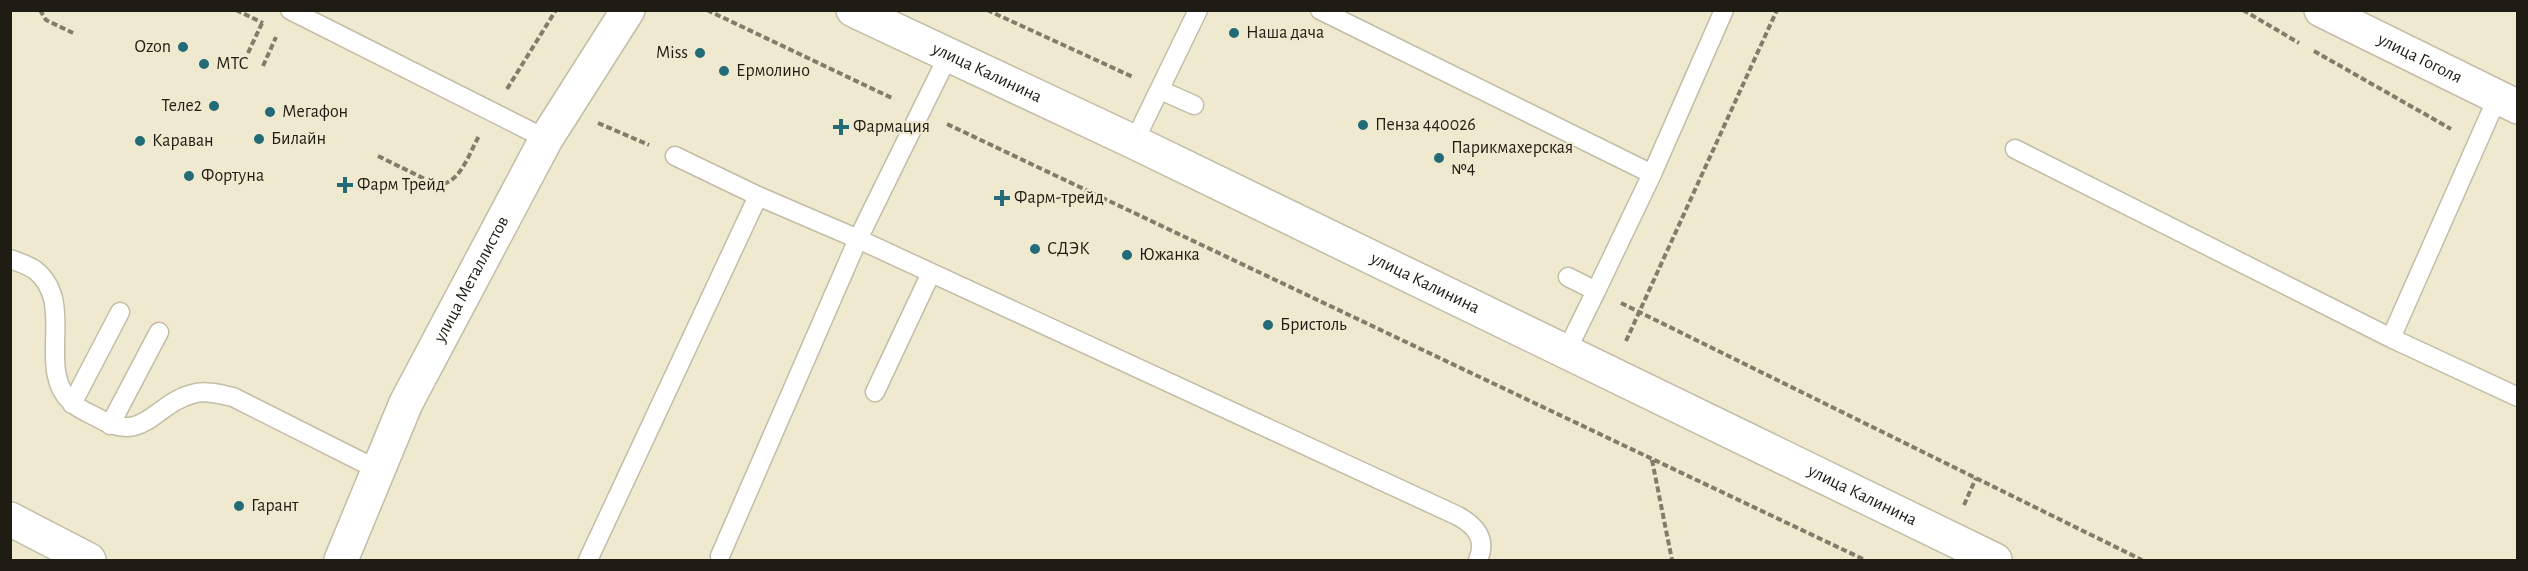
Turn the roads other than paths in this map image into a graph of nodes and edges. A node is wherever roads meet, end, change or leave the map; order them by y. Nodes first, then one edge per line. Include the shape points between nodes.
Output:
1 (290, 10) edge
2 (628, 10) edge
3 (853, 10) edge
4 (1198, 10) edge
5 (1320, 10) edge
6 (1724, 10) edge
7 (2321, 10) edge
8 (949, 54) junction
9 (1160, 90) junction
10 (2507, 102) edge
11 (1194, 105) dead end
12 (546, 139) junction
13 (1134, 142) junction
14 (2015, 149) dead end
15 (675, 156) road end
16 (1652, 174) junction
17 (758, 196) junction
18 (858, 239) junction
19 (10, 258) edge
20 (931, 273) junction
21 (1568, 277) dead end
22 (1596, 291) junction
23 (120, 312) dead end
24 (159, 332) dead end
25 (2391, 338) junction
26 (1566, 352) junction
27 (875, 392) dead end
28 (2517, 397) edge
29 (72, 404) junction
30 (110, 425) junction
31 (378, 470) junction
32 (10, 519) edge
33 (720, 556) dead end
34 (89, 561) edge
35 (341, 561) edge
36 (588, 561) edge
37 (1478, 561) edge
38 (1995, 561) edge

1 - 12 lane
2 - 12 main road, улица Металлистов
3 - 8 main road, улица Калинина
4 - 9 lane
5 - 16 lane
6 - 16 lane
7 - 10 main road, улица Гоголя
8 - 13 main road, улица Калинина
8 - 18 lane
9 - 11 lane
9 - 13 lane
10 - 25 lane via 2477,144
12 - 31 main road, улица Металлистов via 406,403
13 - 26 main road, улица Калинина
14 - 25 lane
15 - 17 lane
16 - 22 lane
17 - 18 lane
17 - 36 lane
18 - 20 lane
18 - 33 lane
19 - 29 lane via 35,270 53,300 56,376 60,390
20 - 27 lane
20 - 37 lane via 1458,516 1480,534
21 - 22 lane
22 - 26 lane
23 - 29 lane
24 - 30 lane
25 - 28 lane
26 - 38 main road, улица Калинина
29 - 30 lane
30 - 31 lane via 136,426 182,398 210,392 233,397
31 - 35 main road, улица Металлистов
32 - 34 main road

